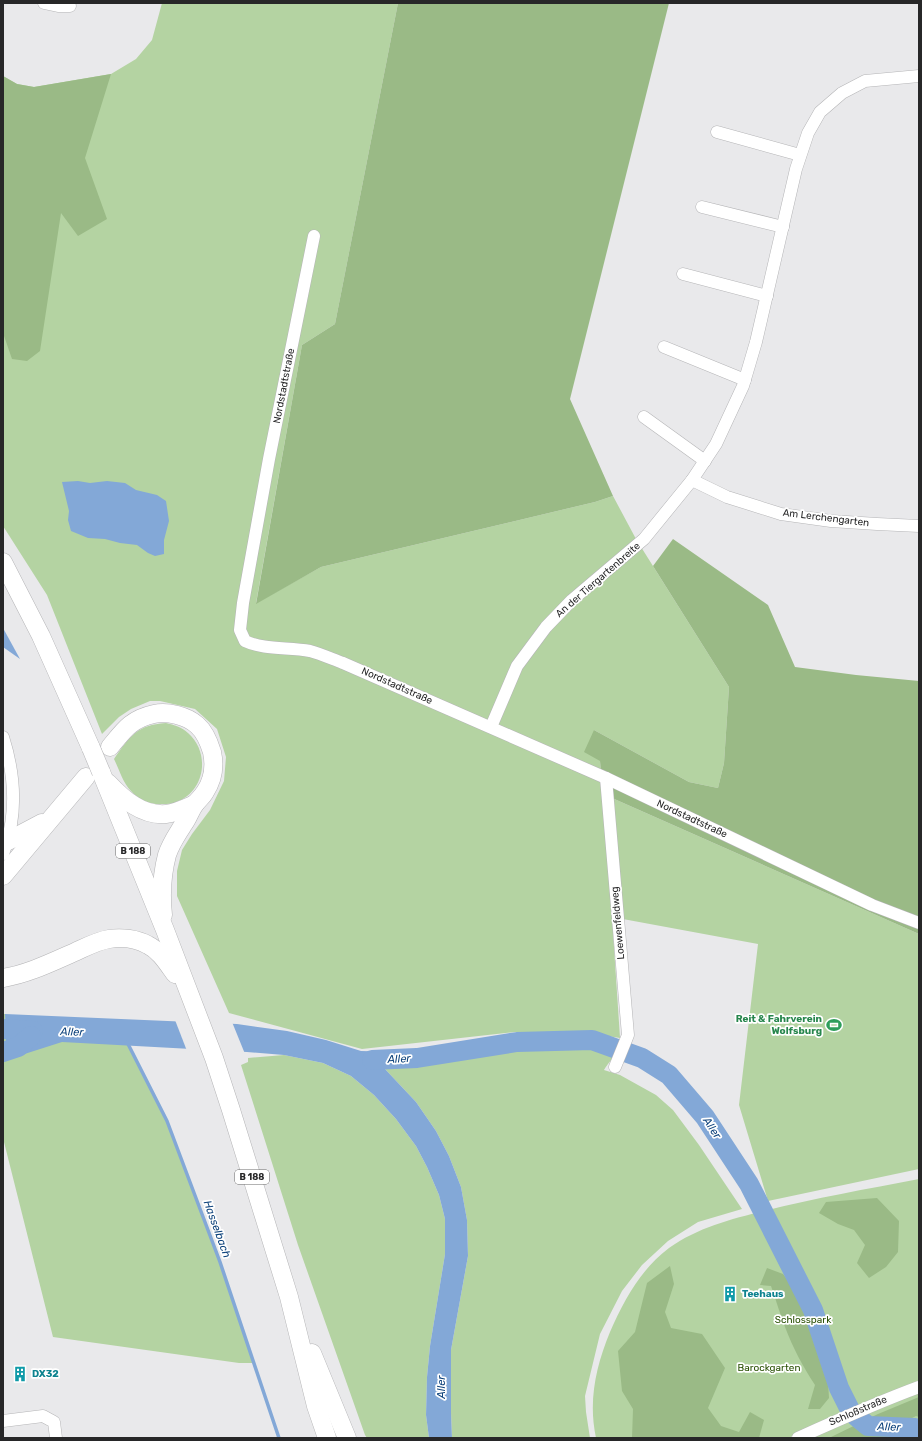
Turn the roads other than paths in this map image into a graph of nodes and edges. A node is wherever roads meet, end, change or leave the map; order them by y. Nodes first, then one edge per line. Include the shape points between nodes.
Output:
1 (44, 3) edge
2 (70, 6) dead end
3 (919, 76) edge
4 (716, 132) dead end
5 (800, 155) junction
6 (702, 207) dead end
7 (783, 227) junction
8 (314, 236) dead end
9 (683, 274) dead end
10 (767, 296) junction
11 (664, 347) dead end
12 (745, 380) junction
13 (644, 417) dead end
14 (705, 461) junction
15 (692, 480) junction
16 (919, 526) edge
17 (3, 562) edge
18 (491, 727) junction
19 (3, 737) edge
20 (110, 747) dead end
21 (94, 774) junction
22 (606, 778) junction
23 (195, 804) junction
24 (58, 809) junction
25 (5, 848) edge
26 (3, 876) edge
27 (919, 923) edge
28 (165, 930) junction
29 (3, 978) edge
30 (187, 990) junction
31 (615, 1067) dead end
32 (290, 1297) junction
33 (919, 1387) edge
34 (3, 1421) edge
35 (56, 1438) edge
36 (327, 1438) edge
37 (347, 1438) edge
38 (798, 1438) edge

1 - 2 street
3 - 5 street, An der Tiergartenbreite via 865,81 842,93 820,112 808,133
4 - 5 street
5 - 7 street, An der Tiergartenbreite
6 - 7 street
7 - 10 street, An der Tiergartenbreite
8 - 18 street, Nordstadtstraße via 269,459 240,630 245,641 255,646 296,649 343,662
9 - 10 street
10 - 12 street, An der Tiergartenbreite
11 - 12 street
12 - 14 street, An der Tiergartenbreite via 716,444
13 - 14 street
14 - 15 street, An der Tiergartenbreite
15 - 16 street, Am Lerchengarten via 727,497 781,514 831,521
15 - 18 street, An der Tiergartenbreite via 644,540 572,600 546,627 517,666
17 - 21 main road, B 188, bridge via 44,642 91,748
18 - 22 street, Nordstadtstraße
19 - 25 street via 14,788 12,820
20 - 23 main road via 128,725 147,715 168,713 190,721 204,734 210,744 214,769 205,793
21 - 23 main road via 131,804 152,813 166,814
21 - 24 main road
21 - 28 main road, B 188
22 - 27 street, Nordstadtstraße via 872,905
22 - 31 street, Loewenfeldweg via 628,1035
23 - 28 main road via 167,855 161,900
24 - 25 main road via 43,823
24 - 26 main road
28 - 30 main road, B 188
29 - 30 main road via 41,967 96,942 125,939 149,945 162,956
30 - 32 main road, B 188 via 214,1058
32 - 36 main road, B 188 via 316,1406
32 - 37 main road, B 188
33 - 38 street, Schloßstraße
34 - 35 street via 43,1416 54,1422

